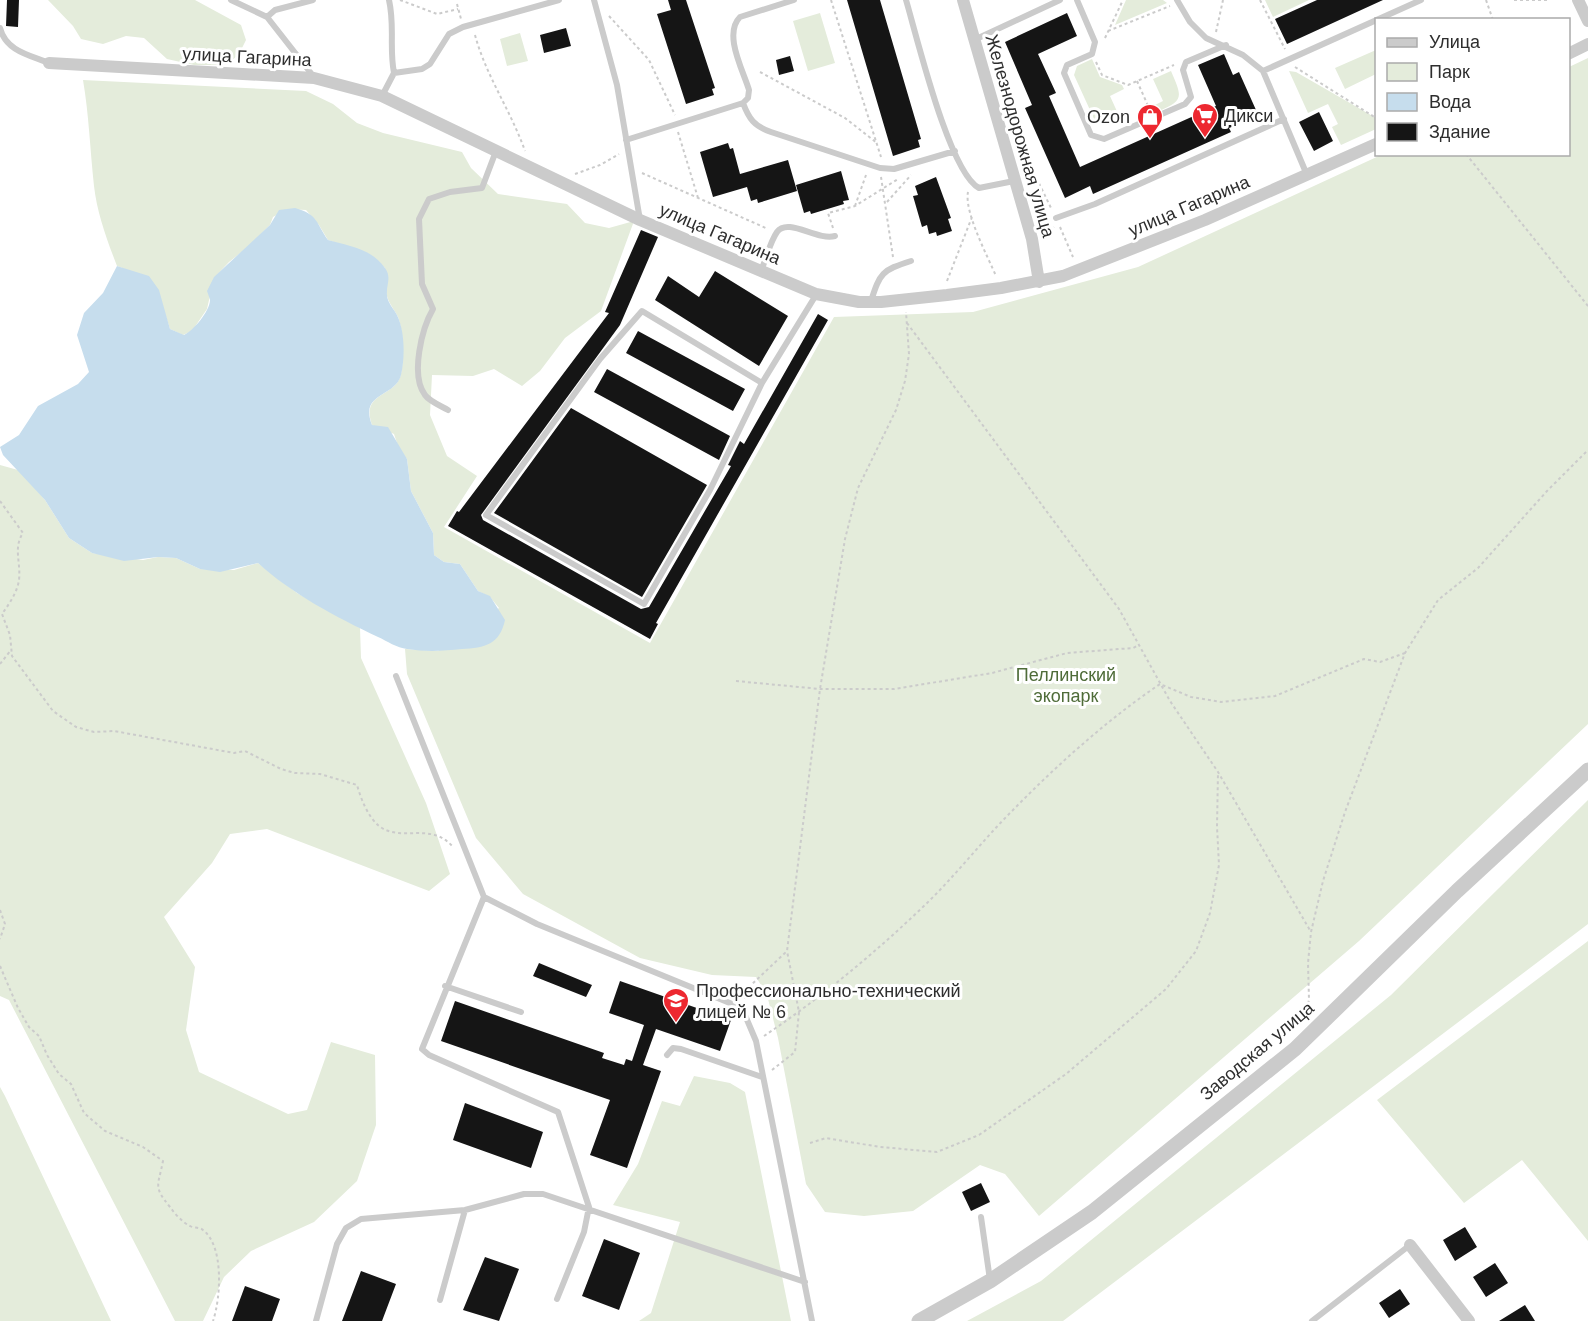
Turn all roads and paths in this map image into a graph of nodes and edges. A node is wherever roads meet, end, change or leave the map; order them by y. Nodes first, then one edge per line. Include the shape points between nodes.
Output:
1 (231, 0) edge
2 (313, 0) edge
3 (389, 0) edge
4 (400, 0) edge
5 (559, 0) edge
6 (595, 0) edge
7 (794, 0) edge
8 (831, 0) edge
9 (906, 0) edge
10 (963, 0) edge
11 (1060, 0) edge
12 (1077, 0) edge
13 (1123, 0) edge
14 (1223, 0) edge
15 (1260, 0) edge
16 (1421, 0) edge
17 (1486, 0) edge
18 (1514, 0) edge
19 (1549, 0) edge
20 (1578, 0) edge
21 (1178, 1) edge
22 (1052, 2) edge
23 (457, 4) dead end
24 (458, 9) junction
25 (267, 17) junction
26 (1380, 18) edge
27 (1492, 18) edge
28 (1375, 20) edge
29 (1588, 21) edge
30 (472, 24) junction
31 (463, 27) junction
32 (0, 28) edge
33 (1108, 31) junction
34 (974, 40) junction
35 (1214, 41) junction
36 (1095, 42) junction
37 (1588, 44) edge
38 (1226, 45) junction
39 (1570, 53) edge
40 (1092, 54) junction
41 (1290, 57) junction
42 (49, 63) joint
43 (1186, 63) junction
44 (1263, 71) junction
45 (760, 72) dead end
46 (394, 73) junction
47 (314, 78) junction
48 (1137, 81) junction
49 (382, 96) junction
50 (743, 103) junction
51 (1375, 117) edge
52 (1153, 118) junction
53 (1284, 119) junction
54 (677, 124) junction
55 (1016, 131) dead end
56 (626, 141) junction
57 (877, 143) junction
58 (1375, 145) edge
59 (628, 149) junction
60 (496, 151) junction
61 (955, 151) junction
62 (1468, 156) edge
63 (870, 166) junction
64 (531, 168) junction
65 (631, 168) junction
66 (882, 169) junction
67 (1308, 176) junction
68 (558, 180) junction
69 (1014, 181) junction
70 (970, 183) junction
71 (883, 187) junction
72 (698, 198) junction
73 (886, 203) junction
74 (855, 206) junction
75 (972, 217) junction
76 (1056, 218) joint
77 (640, 220) junction
78 (776, 233) junction
79 (835, 236) joint
80 (1032, 239) junction
81 (1073, 258) dead end
82 (911, 261) dead end
83 (894, 266) junction
84 (761, 272) junction
85 (1038, 282) junction
86 (946, 285) dead end
87 (1001, 288) junction
88 (816, 294) junction
89 (904, 300) junction
90 (870, 302) junction
91 (1588, 306) edge
92 (907, 322) junction
93 (762, 383) junction
94 (448, 410) dead end
95 (1588, 450) edge
96 (0, 501) edge
97 (1139, 645) junction
98 (11, 650) junction
99 (1406, 653) junction
100 (0, 664) edge
101 (396, 676) dead end
102 (736, 681) dead end
103 (1160, 684) junction
104 (820, 689) junction
105 (1588, 770) edge
106 (1218, 772) junction
107 (454, 848) dead end
108 (484, 897) junction
109 (0, 910) edge
110 (1311, 932) junction
111 (0, 939) edge
112 (787, 951) junction
113 (0, 966) edge
114 (445, 986) junction
115 (742, 1008) junction
116 (520, 1012) dead end
117 (799, 1012) junction
118 (1310, 1020) dead end
119 (756, 1041) junction
120 (667, 1054) dead end
121 (762, 1077) junction
122 (810, 1143) dead end
123 (589, 1207) junction
124 (465, 1210) junction
125 (981, 1217) dead end
126 (1410, 1245) joint
127 (990, 1281) junction
128 (805, 1282) junction
129 (557, 1299) dead end
130 (440, 1300) dead end
131 (213, 1321) edge
132 (316, 1321) edge
133 (812, 1321) edge
134 (919, 1321) edge
135 (1312, 1321) edge
136 (1469, 1321) edge

1 - 25 lane
2 - 25 lane via 275,10
3 - 46 lane
4 - 24 path via 437,14
5 - 30 lane
6 - 54 path via 649,60
6 - 56 lane
7 - 50 lane via 740,17 734,23 732,34 749,90
8 - 57 path
9 - 61 lane via 944,127
10 - 34 street, Железнодорожная улица
11 - 22 lane
12 - 36 lane
13 - 33 path
14 - 35 path
15 - 41 path
16 - 26 lane
17 - 27 path
18 - 19 path
20 - 29 street
21 - 33 path
21 - 35 lane via 1190,22
22 - 34 lane
23 - 24 path
24 - 31 path
25 - 47 lane
28 - 41 lane
30 - 31 lane
30 - 64 path via 481,54 517,126
31 - 46 lane via 449,34 422,69
32 - 42 lane via 6,43
33 - 36 path via 1104,41
34 - 69 street, Железнодорожная улица
35 - 38 lane
36 - 40 lane
37 - 39 street
38 - 43 lane
38 - 44 lane
40 - 48 path via 1102,75 1128,85
40 - 52 lane via 1067,65 1064,73 1091,135 1104,139
41 - 44 lane
41 - 51 path via 1297,70
42 - 47 street, улица Гагарина
43 - 48 path via 1168,66
43 - 52 lane via 1191,97 1185,104
44 - 53 lane
45 - 57 path via 845,118
46 - 49 lane
47 - 49 street, улица Гагарина
48 - 52 path
49 - 60 street, улица Гагарина
50 - 54 lane
50 - 63 lane via 748,118 759,128
53 - 67 lane
53 - 76 lane
54 - 56 lane
54 - 72 path
55 - 76 path
56 - 59 lane
57 - 66 path
58 - 67 street, улица Гагарина
59 - 65 lane
59 - 68 path via 600,165
60 - 64 street, улица Гагарина
60 - 94 lane via 482,188 429,199 419,219 422,284 433,309 420,346 418,380 425,395
61 - 66 lane
61 - 70 lane
62 - 91 path
63 - 66 lane
63 - 74 path
64 - 68 street, улица Гагарина
65 - 72 path
65 - 77 lane
66 - 71 path
67 - 85 street, улица Гагарина via 1160,232 1092,266
68 - 77 street, улица Гагарина
69 - 70 lane via 979,188
69 - 80 street, Железнодорожная улица
70 - 75 path via 967,198
71 - 73 path
71 - 73 path via 915,170
71 - 74 path
72 - 78 path
73 - 83 path
74 - 79 path via 828,213
75 - 86 path
75 - 87 path
77 - 84 street, улица Гагарина
78 - 79 lane via 789,226 821,237
78 - 84 lane
80 - 81 path via 1059,224
80 - 85 street, Железнодорожная улица
82 - 83 lane
83 - 90 lane via 882,273
84 - 88 street, улица Гагарина
85 - 87 street, улица Гагарина
87 - 89 street, улица Гагарина
88 - 90 street, улица Гагарина
88 - 93 lane
89 - 90 street, улица Гагарина
89 - 92 path
92 - 97 path via 1119,609
92 - 104 path via 909,354 905,381 896,410 858,488 845,539
93 - 93 lane via 710,490 644,604 486,515 600,359 642,311
95 - 99 path via 1478,568 1438,600
96 - 98 path via 23,533 17,542 19,581 2,614
97 - 103 path
97 - 104 path via 1067,653 992,673 894,689
98 - 100 path
98 - 107 path via 52,711 76,727 234,753 246,751 281,769 335,777 357,785 363,804 380,826 400,832 437,833
99 - 103 path via 1380,662 1364,659 1275,696 1221,702 1191,698
99 - 110 path via 1345,812
101 - 108 lane
102 - 104 path
103 - 106 path
103 - 117 path via 1109,722 1012,811 925,905 818,1000
104 - 112 path
105 - 127 street, Заводская улица via 1295,1049 1092,1212
106 - 110 path
106 - 122 path via 1219,865 1210,913 1196,951 1166,989 1066,1074 979,1135 937,1152 826,1138
108 - 114 lane
108 - 115 lane via 537,924
109 - 111 path via 4,924
110 - 118 path via 1309,1000 1301,1028
112 - 115 path via 748,987
112 - 117 path
113 - 131 path via 18,1008 39,1035 59,1074 71,1084 84,1113 105,1131 143,1147 163,1161 160,1199 190,1226 202,1230 215,1245 219,1258
114 - 116 lane
114 - 123 lane via 422,1049 558,1112
115 - 119 lane
117 - 119 path
117 - 121 path via 795,1052
119 - 121 lane
120 - 121 lane via 673,1048 681,1049
121 - 128 lane
123 - 124 lane via 543,1194 524,1194
123 - 128 lane
123 - 129 lane via 584,1232
124 - 130 lane
124 - 132 lane via 361,1219 346,1228 337,1244
125 - 127 lane
126 - 135 lane
126 - 136 street
127 - 134 street, Заводская улица
128 - 133 lane

